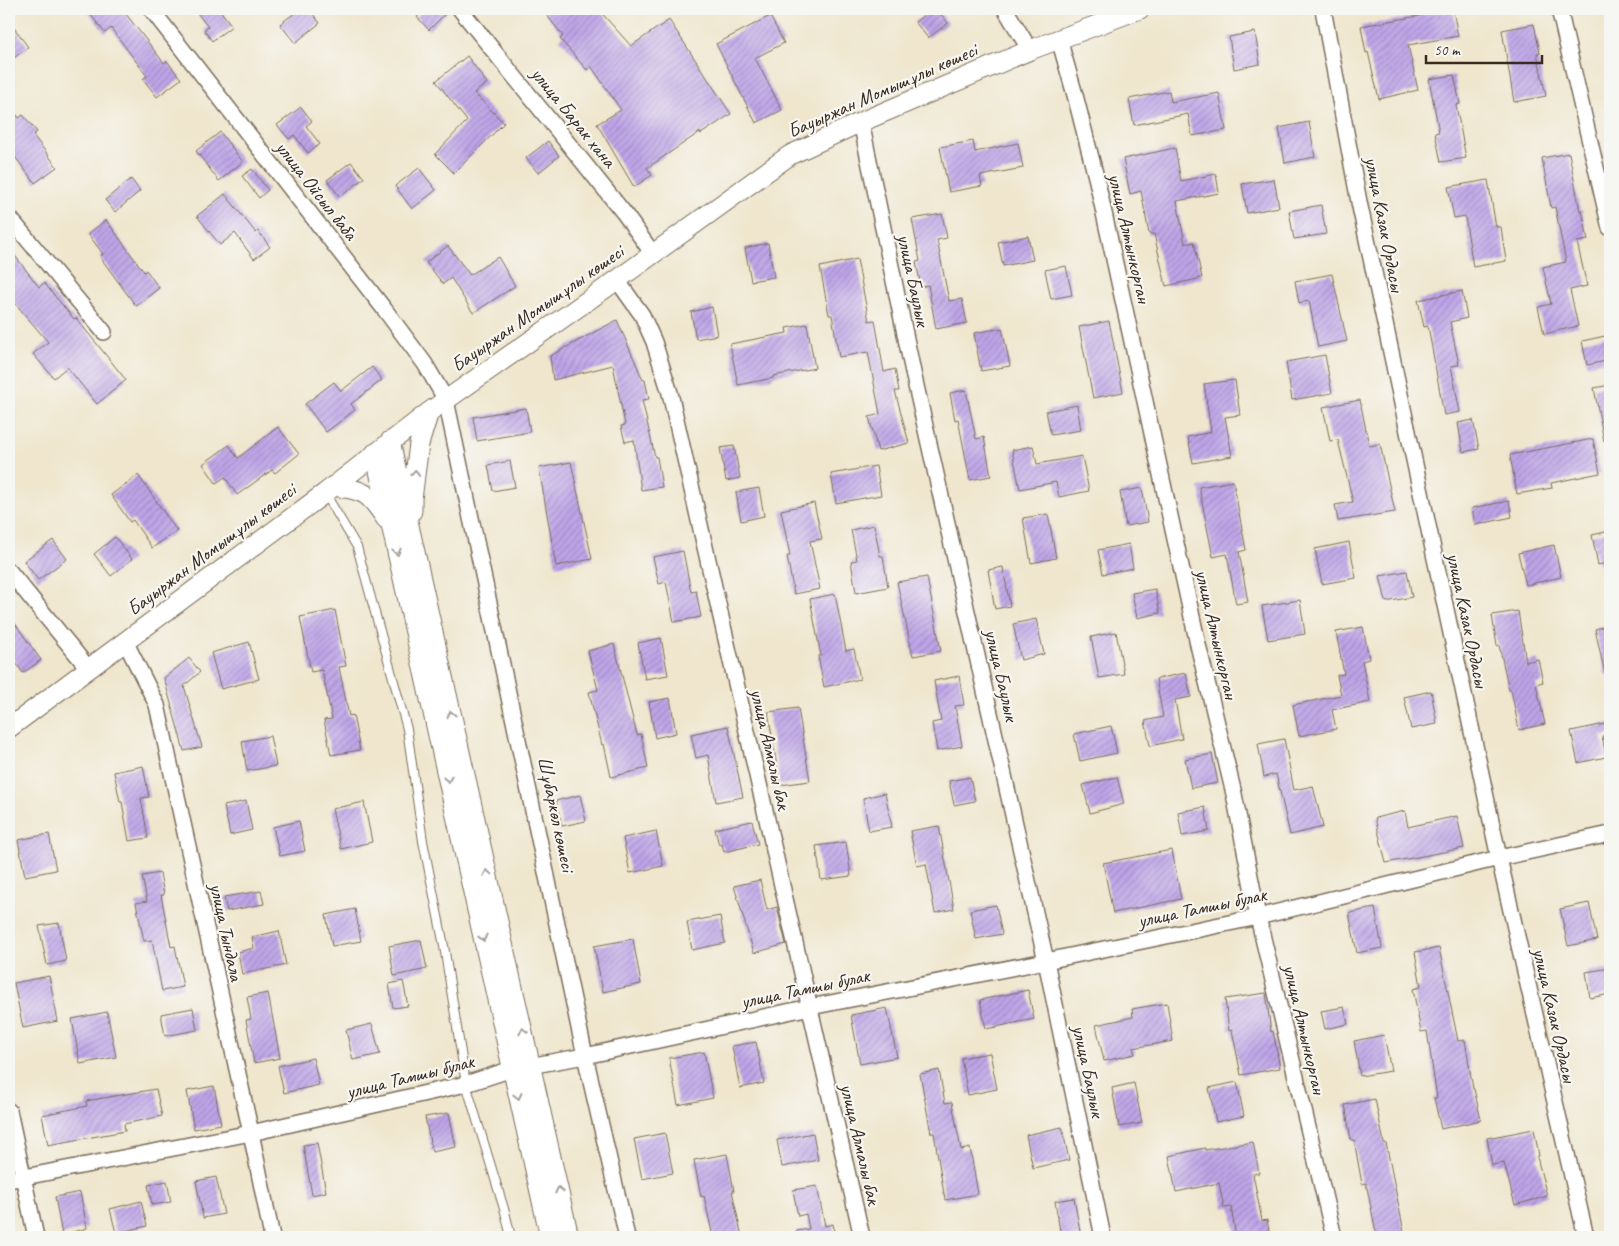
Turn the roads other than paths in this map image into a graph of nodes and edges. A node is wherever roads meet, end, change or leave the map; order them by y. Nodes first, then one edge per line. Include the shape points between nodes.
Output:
1 (150, 9) edge
2 (460, 9) edge
3 (1006, 9) edge
4 (1140, 9) edge
5 (1324, 9) edge
6 (1559, 9) edge
7 (1060, 39) junction
8 (1030, 50) junction
9 (861, 122) junction
10 (9, 218) edge
11 (1610, 228) edge
12 (653, 254) junction
13 (618, 280) junction
14 (104, 332) dead end
15 (446, 400) junction
16 (429, 412) junction
17 (390, 442) junction
18 (375, 453) junction
19 (330, 489) junction
20 (391, 526) junction
21 (412, 539) junction
22 (9, 571) edge
23 (125, 641) junction
24 (88, 668) junction
25 (9, 728) edge
26 (1610, 834) edge
27 (1499, 858) junction
28 (1258, 916) junction
29 (1046, 961) junction
30 (810, 1007) junction
31 (585, 1056) junction
32 (522, 1068) junction
33 (466, 1084) junction
34 (9, 1112) edge
35 (251, 1133) junction
36 (16, 1179) edge
37 (36, 1237) edge
38 (272, 1237) edge
39 (511, 1237) edge
40 (550, 1237) edge
41 (569, 1237) edge
42 (627, 1237) edge
43 (862, 1237) edge
44 (1102, 1237) edge
45 (1334, 1237) edge
46 (1586, 1237) edge

1 - 15 street, улица Ойсыл баба via 391,318 425,364
2 - 12 street, улица Барак хана via 624,213
3 - 8 street
4 - 7 street, Бауыржан Момышұлы көшесі
5 - 27 street, улица Казак Ордасы via 1359,202
6 - 11 street
7 - 8 street, Бауыржан Момышұлы көшесі
7 - 28 street, улица Алтынкорган via 1097,181 1199,649 1234,794
8 - 9 street, Бауыржан Момышұлы көшесі
9 - 12 street, Бауыржан Момышұлы көшесі via 790,155
9 - 29 street, улица Баулык via 914,377
10 - 14 street
12 - 13 street, Бауыржан Момышұлы көшесі
13 - 15 street, Бауыржан Момышұлы көшесі
13 - 30 street, улица Алмалы бак via 642,315 670,393
15 - 16 street, Бауыржан Момышұлы көшесі
15 - 31 street, Шұбаркөл көшесі
16 - 17 street, Бауыржан Момышұлы көшесі
21 -> 16 street via 415,470
17 - 18 street, Бауыржан Момышұлы көшесі
17 - 21 street
18 - 19 street, Бауыржан Момышұлы көшесі
18 - 20 street
19 - 20 street via 350,488 364,492
19 - 23 street, Бауыржан Момышұлы көшесі
19 - 33 lane via 357,547 407,729 423,841
20 -> 32 street
32 -> 21 street
22 - 24 street
23 - 24 street, Бауыржан Момышұлы көшесі
23 - 35 street, улица Тындала via 157,705
24 - 25 street, Бауыржан Момышұлы көшесі
26 - 27 street, улица Тамшы булак
27 - 28 street, улица Тамшы булак
27 - 46 street, улица Казак Ордасы
28 - 29 street, улица Тамшы булак
28 - 45 street, улица Алтынкорган
29 - 30 street, улица Тамшы булак
29 - 44 street, улица Баулык
30 - 31 street, улица Тамшы булак
30 - 43 street, улица Алмалы бак
31 - 32 street, улица Тамшы булак
31 - 42 street, Шұбаркөл көшесі
32 - 33 street, улица Тамшы булак
32 -> 40 street
41 -> 32 street
33 - 35 street, улица Тамшы булак
33 - 39 lane
34 - 36 street
35 - 36 street, улица Тамшы булак
35 - 38 street, улица Тындала
36 - 37 street

